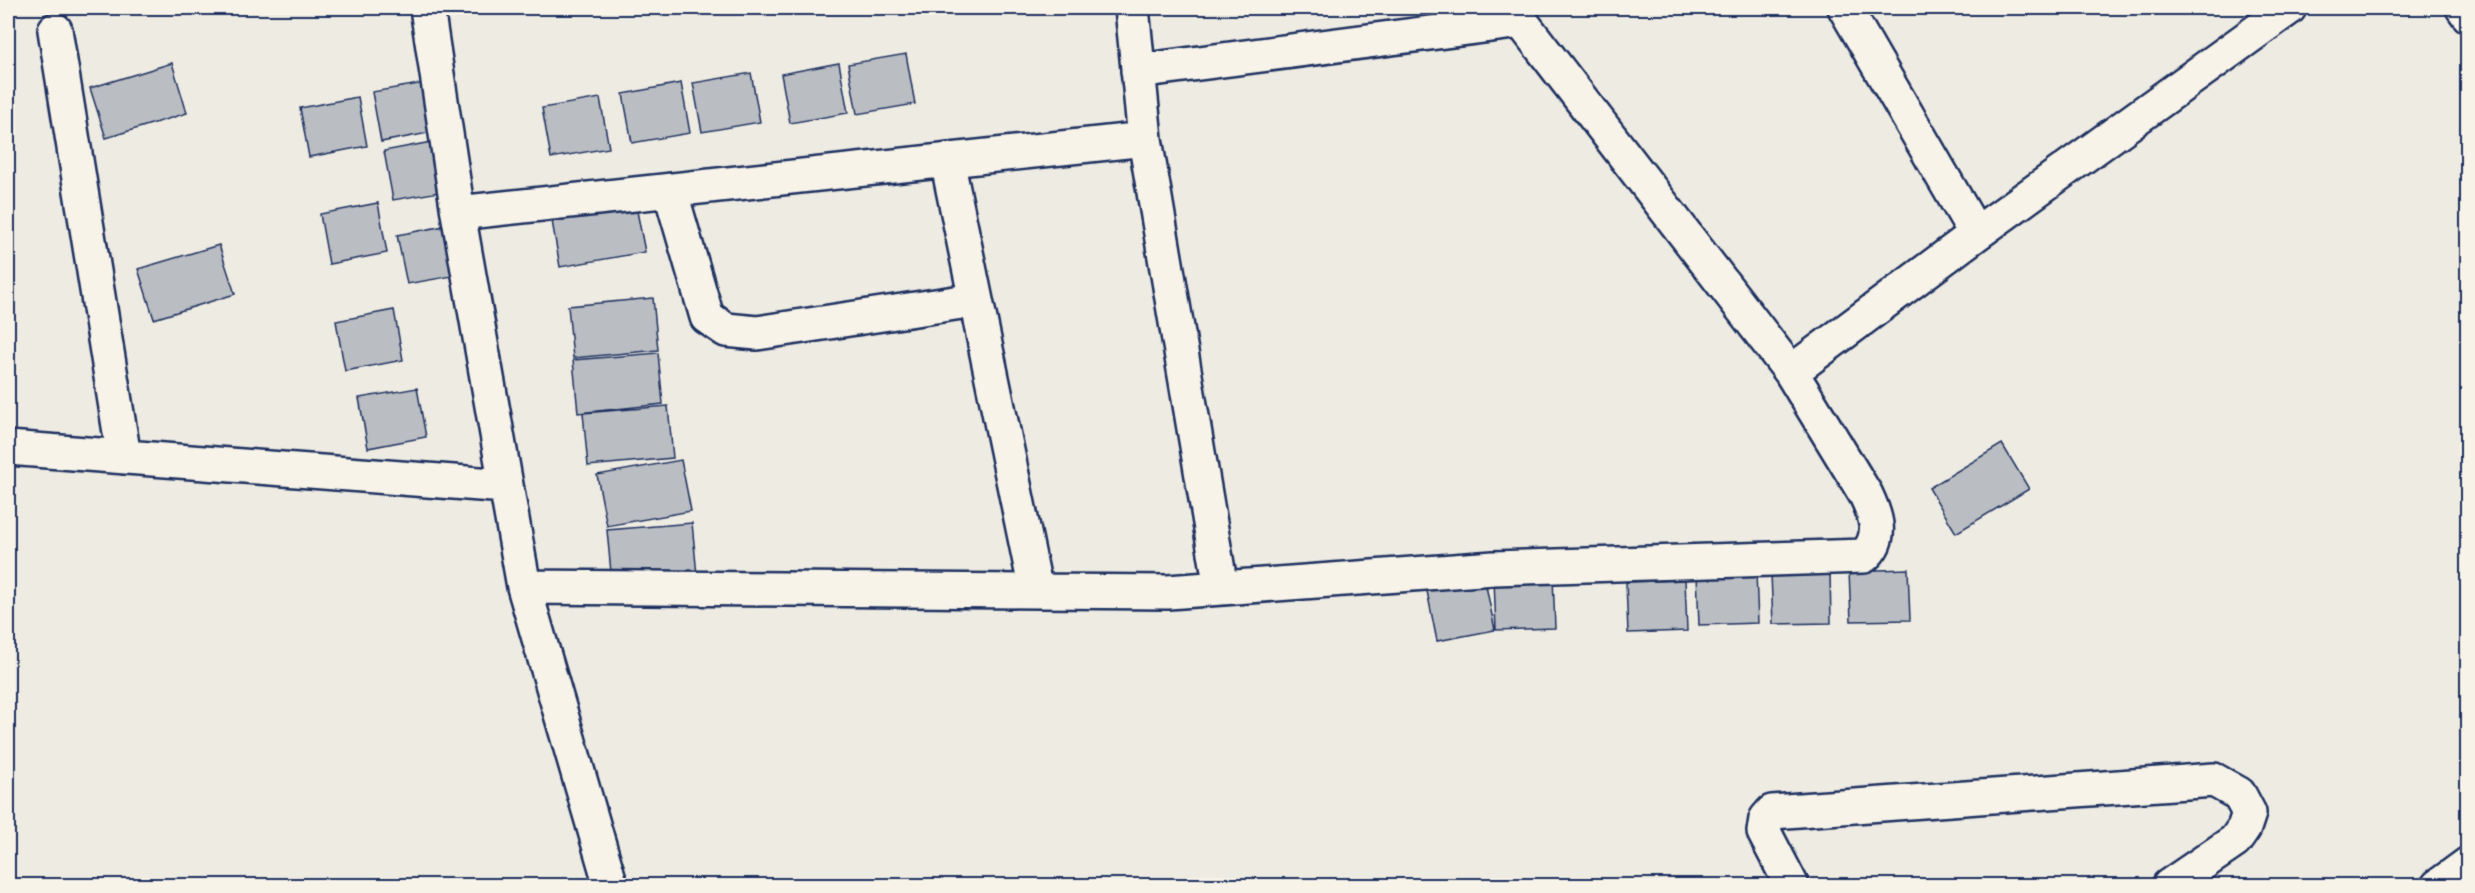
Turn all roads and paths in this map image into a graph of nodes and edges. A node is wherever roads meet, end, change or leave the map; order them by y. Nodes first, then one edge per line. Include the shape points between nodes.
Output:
1 (427, 8) edge
2 (1132, 8) edge
3 (1845, 8) edge
4 (2289, 8) edge
5 (2463, 8) edge
6 (1516, 14) edge
7 (2468, 15) edge
8 (55, 30) dead end
9 (1138, 71) junction
10 (1145, 139) junction
11 (947, 160) junction
12 (670, 190) junction
13 (458, 213) junction
14 (1976, 234) junction
15 (975, 300) junction
16 (1791, 372) junction
17 (8, 448) edge
18 (124, 457) junction
19 (506, 486) junction
20 (524, 587) junction
21 (1221, 588) junction
22 (1036, 591) junction
23 (2468, 864) edge
24 (611, 885) edge
25 (1792, 885) edge
26 (2169, 885) edge
27 (2438, 885) edge

1 - 13 street
2 - 9 street
3 - 14 street
4 - 14 street
5 - 7 street
6 - 9 street
6 - 16 street
8 - 18 street
9 - 10 street
10 - 11 street
10 - 21 street
11 - 12 street
11 - 15 street
12 - 13 street
12 - 15 street via 706,317 726,330 757,333
13 - 19 street
14 - 16 street
15 - 22 street
16 - 21 street via 1876,516 1876,538 1864,556 1494,568
17 - 18 street
18 - 19 street
19 - 20 street
20 - 22 street
20 - 24 street
21 - 22 street via 1168,592
23 - 27 street
25 - 26 street via 1764,832 1772,812 2214,780 2239,794 2249,813 2235,841

